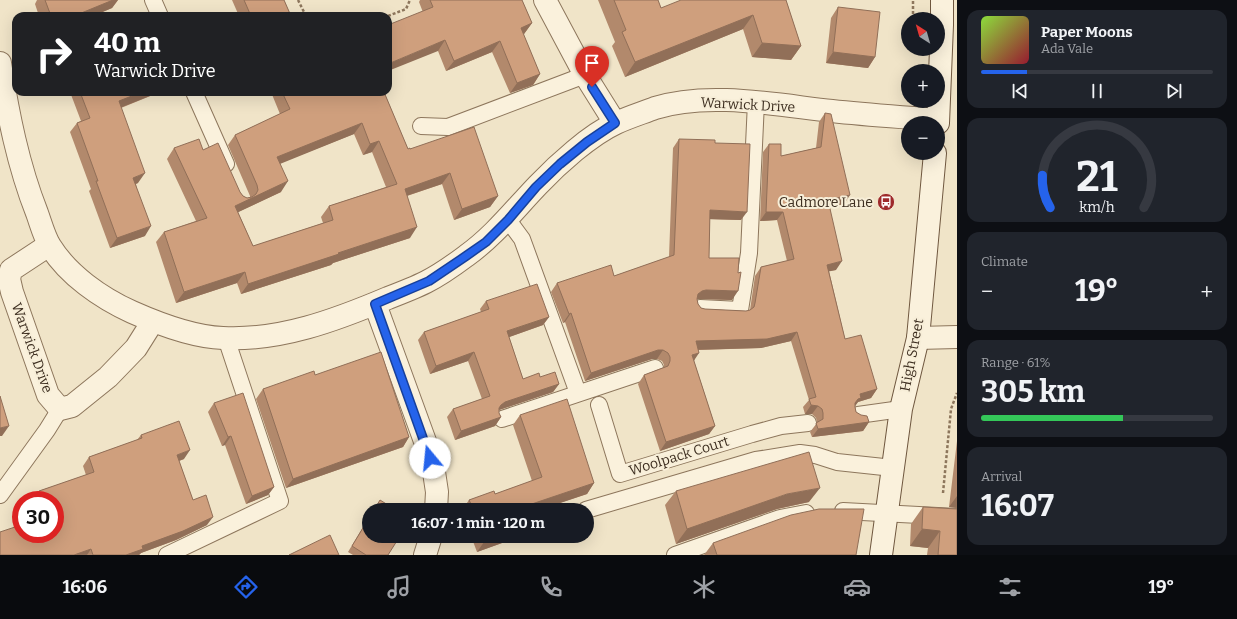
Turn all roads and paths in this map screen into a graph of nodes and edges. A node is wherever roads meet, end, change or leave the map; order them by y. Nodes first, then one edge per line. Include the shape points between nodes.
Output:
1 (153, 0) edge
2 (298, 0) edge
3 (410, 0) edge
4 (545, 0) edge
5 (913, 0) edge
6 (942, 0) edge
7 (158, 12) edge
8 (304, 12) edge
9 (913, 12) edge
10 (392, 14) edge
11 (0, 64) edge
12 (585, 75) junction
13 (196, 96) edge
14 (756, 102) junction
15 (938, 116) edge
16 (901, 118) edge
17 (615, 123) junction
18 (421, 126) dead end
19 (934, 160) edge
20 (232, 178) edge
21 (508, 220) junction
22 (49, 245) junction
23 (375, 304) junction
24 (700, 308) edge
25 (153, 321) junction
26 (957, 337) edge
27 (226, 338) junction
28 (918, 338) junction
29 (655, 368) dead end
30 (578, 393) junction
31 (957, 393) edge
32 (599, 405) dead end
33 (60, 409) junction
34 (902, 409) junction
35 (858, 415) edge
36 (502, 419) dead end
37 (808, 423) dead end
38 (893, 468) junction
39 (0, 495) edge
40 (436, 503) edge
41 (594, 508) edge
42 (887, 514) junction
43 (940, 517) junction
44 (957, 518) edge
45 (429, 543) edge
46 (167, 555) edge
47 (425, 555) edge
48 (675, 555) edge
49 (881, 555) edge

1 - 7 lane
2 - 8 path
3 - 10 path via 406,9
4 - 12 street
5 - 9 path
6 - 15 street
11 - 22 street, Warwick Drive via 10,124 32,201
12 - 17 street
12 - 18 lane via 448,127
13 - 20 lane
14 - 16 street, Warwick Drive
14 - 17 street, Warwick Drive via 713,100 681,103 658,107
14 - 24 lane via 750,253 740,310
17 - 21 street, Warwick Drive via 560,164
19 - 28 street, High Street
21 - 23 street, Warwick Drive via 486,242 429,281
21 - 30 lane via 522,239
22 - 25 street, Warwick Drive via 76,277 114,304
22 - 33 street, Warwick Drive via 11,270 9,279 48,395
23 - 27 street, Warwick Drive via 334,320 292,331 256,337
23 - 40 street via 428,451 434,472
25 - 27 street, Warwick Drive via 199,335
25 - 33 street, Warwick Drive via 136,348 108,378 72,406
26 - 28 street
27 - 46 lane via 280,501
28 - 34 street, High Street
29 - 30 lane
30 - 36 lane
31 - 43 path via 951,409
32 - 37 lane, Woolpack Court via 620,474 781,426
33 - 39 lane
34 - 35 lane
34 - 38 street, High Street
38 - 41 lane via 837,462 800,453 780,455
38 - 42 street, High Street
42 - 43 lane
42 - 48 lane via 810,512 780,518
42 - 49 street, High Street
43 - 44 lane
45 - 47 street

